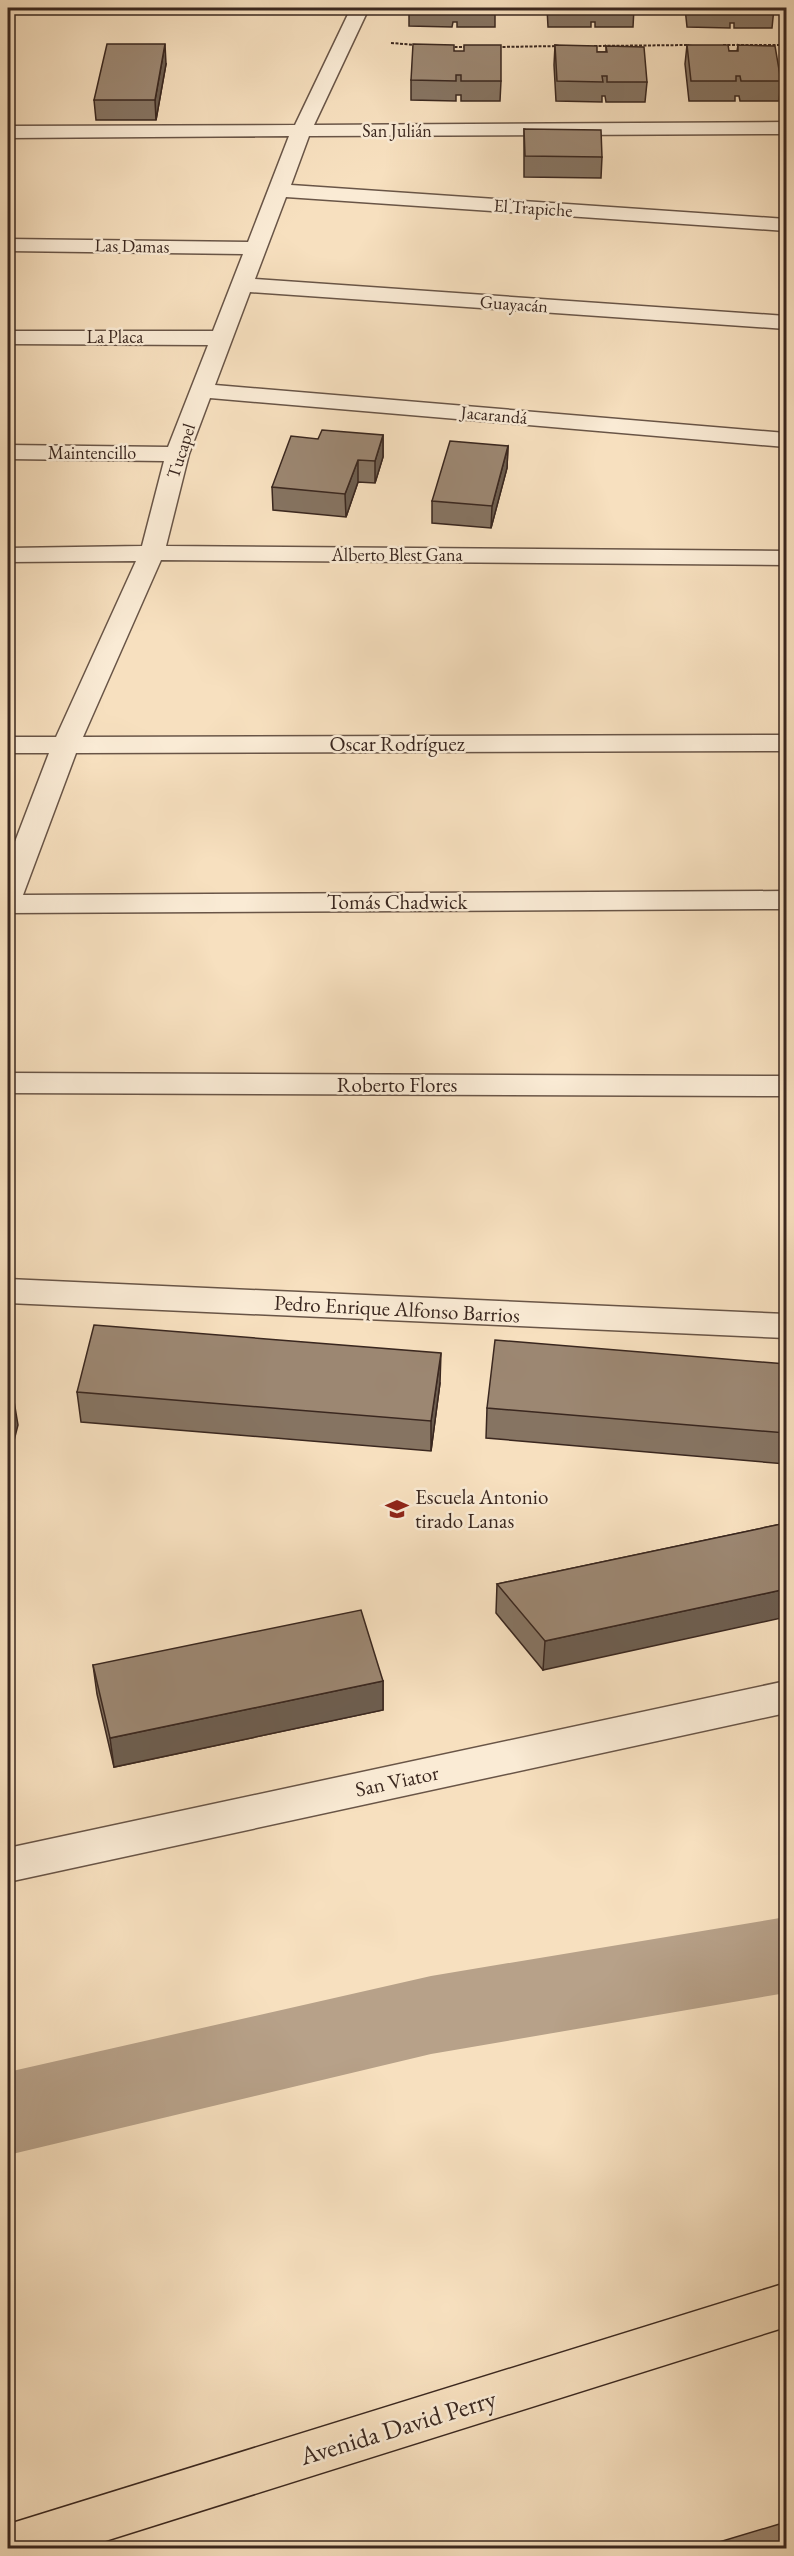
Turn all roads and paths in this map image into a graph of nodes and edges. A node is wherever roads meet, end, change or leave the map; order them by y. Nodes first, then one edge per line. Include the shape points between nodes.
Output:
1 (360, 8) edge
2 (345, 40) junction
3 (425, 45) edge
4 (693, 45) edge
5 (716, 45) edge
6 (786, 45) edge
7 (564, 46) edge
8 (588, 46) edge
9 (448, 47) edge
10 (471, 47) edge
11 (494, 47) edge
12 (786, 128) edge
13 (8, 132) edge
14 (301, 132) junction
15 (279, 190) junction
16 (786, 225) edge
17 (8, 245) edge
18 (257, 248) junction
19 (242, 285) junction
20 (786, 323) edge
21 (8, 337) edge
22 (222, 338) junction
23 (202, 391) junction
24 (786, 440) edge
25 (8, 452) edge
26 (177, 454) junction
27 (152, 553) junction
28 (8, 555) edge
29 (786, 558) edge
30 (786, 743) edge
31 (66, 744) junction
32 (8, 745) edge
33 (8, 896) edge
34 (786, 900) edge
35 (8, 904) edge
36 (8, 1083) edge
37 (786, 1086) edge
38 (8, 1291) edge
39 (786, 1326) edge
40 (786, 1697) edge
41 (8, 1865) edge
42 (786, 2305) edge
43 (9, 2548) edge

1 - 2 street, Tucapel
2 - 3 path
2 - 14 street, Tucapel
4 - 8 path
5 - 6 path
7 - 11 path
9 - 10 path
12 - 14 street, San Julián
13 - 14 street, San Julián
14 - 15 street, Tucapel
15 - 16 street, El Trapiche
15 - 18 street, Tucapel
17 - 18 street, Las Damas
18 - 19 street, Tucapel
19 - 20 street, Guayacán
19 - 22 street, Tucapel
21 - 22 street, La Placa
22 - 23 street, Tucapel
23 - 24 street, Jacarandá
23 - 26 street, Tucapel
25 - 26 street, Maintencillo
26 - 27 street, Tucapel
27 - 28 street, Alberto Blest Gana
27 - 29 street, Alberto Blest Gana
27 - 31 street, Tucapel
30 - 31 street, Oscar Rodríguez
31 - 32 street, Oscar Rodríguez
31 - 33 street, Tucapel
34 - 35 street, Tomás Chadwick
36 - 37 street, Roberto Flores
38 - 39 street, Pedro Enrique Alfonso Barrios
40 - 41 street, San Viator
42 - 43 main road, Avenida David Perry

